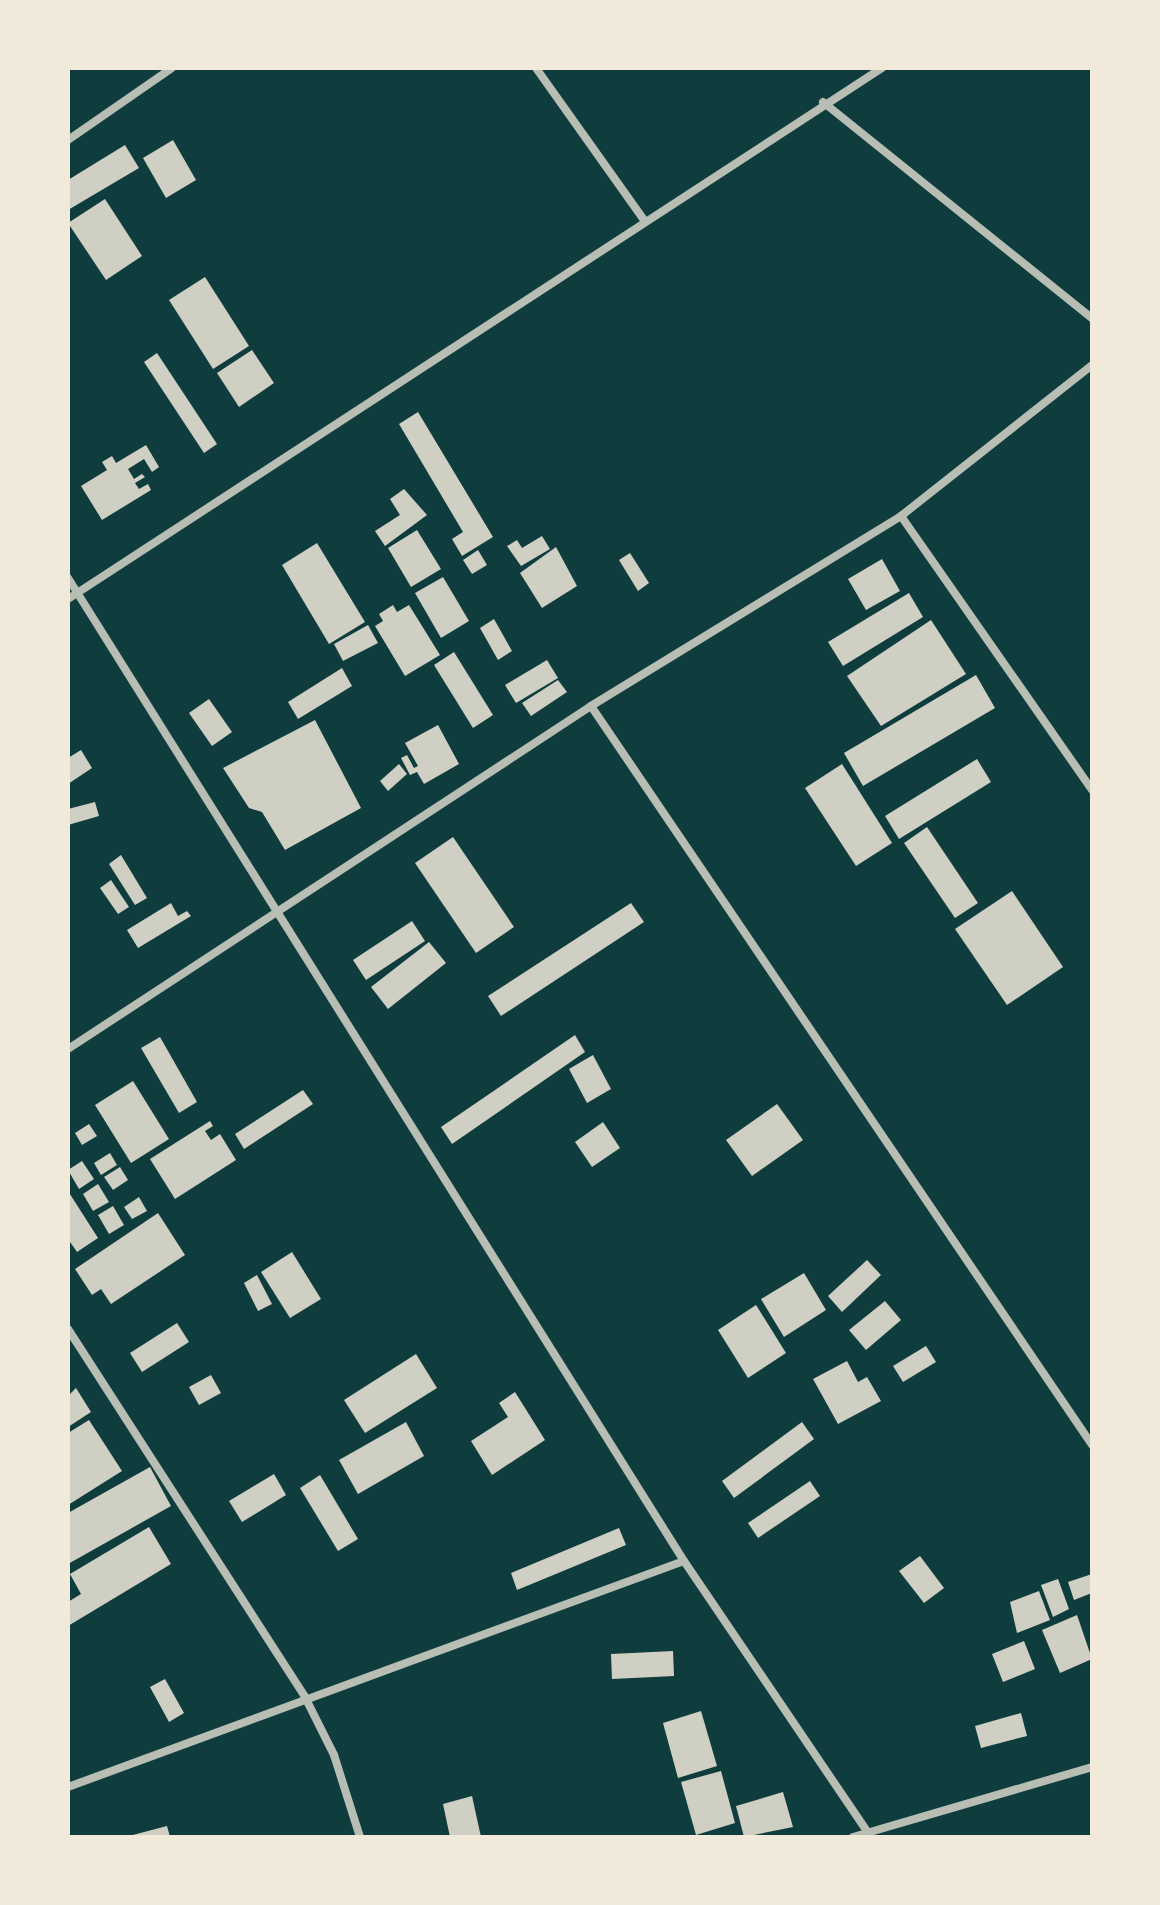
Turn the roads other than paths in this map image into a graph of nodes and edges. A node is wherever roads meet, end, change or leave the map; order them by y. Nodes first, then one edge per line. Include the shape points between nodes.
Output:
1 (172, 68) edge
2 (536, 68) edge
3 (882, 68) edge
4 (823, 102) junction
5 (68, 140) edge
6 (644, 220) junction
7 (1092, 318) edge
8 (1092, 365) edge
9 (901, 516) junction
10 (68, 578) edge
11 (77, 593) junction
12 (68, 599) edge
13 (591, 706) junction
14 (1092, 790) edge
15 (279, 911) junction
16 (68, 1049) edge
17 (68, 1329) edge
18 (1092, 1445) edge
19 (684, 1561) junction
20 (305, 1697) junction
21 (1092, 1767) edge
22 (68, 1787) edge
23 (868, 1833) junction
24 (360, 1837) edge
25 (853, 1837) edge

1 - 5 street
2 - 6 street
3 - 4 street
4 - 6 street
4 - 7 street
6 - 11 street
8 - 9 street
9 - 13 street
9 - 14 street
10 - 11 street
11 - 12 street
11 - 15 street
13 - 15 street
13 - 18 street
15 - 16 street
15 - 19 street
17 - 20 street
19 - 20 street
19 - 23 street
20 - 22 street
20 - 24 street via 334,1755
21 - 23 street
23 - 25 street

